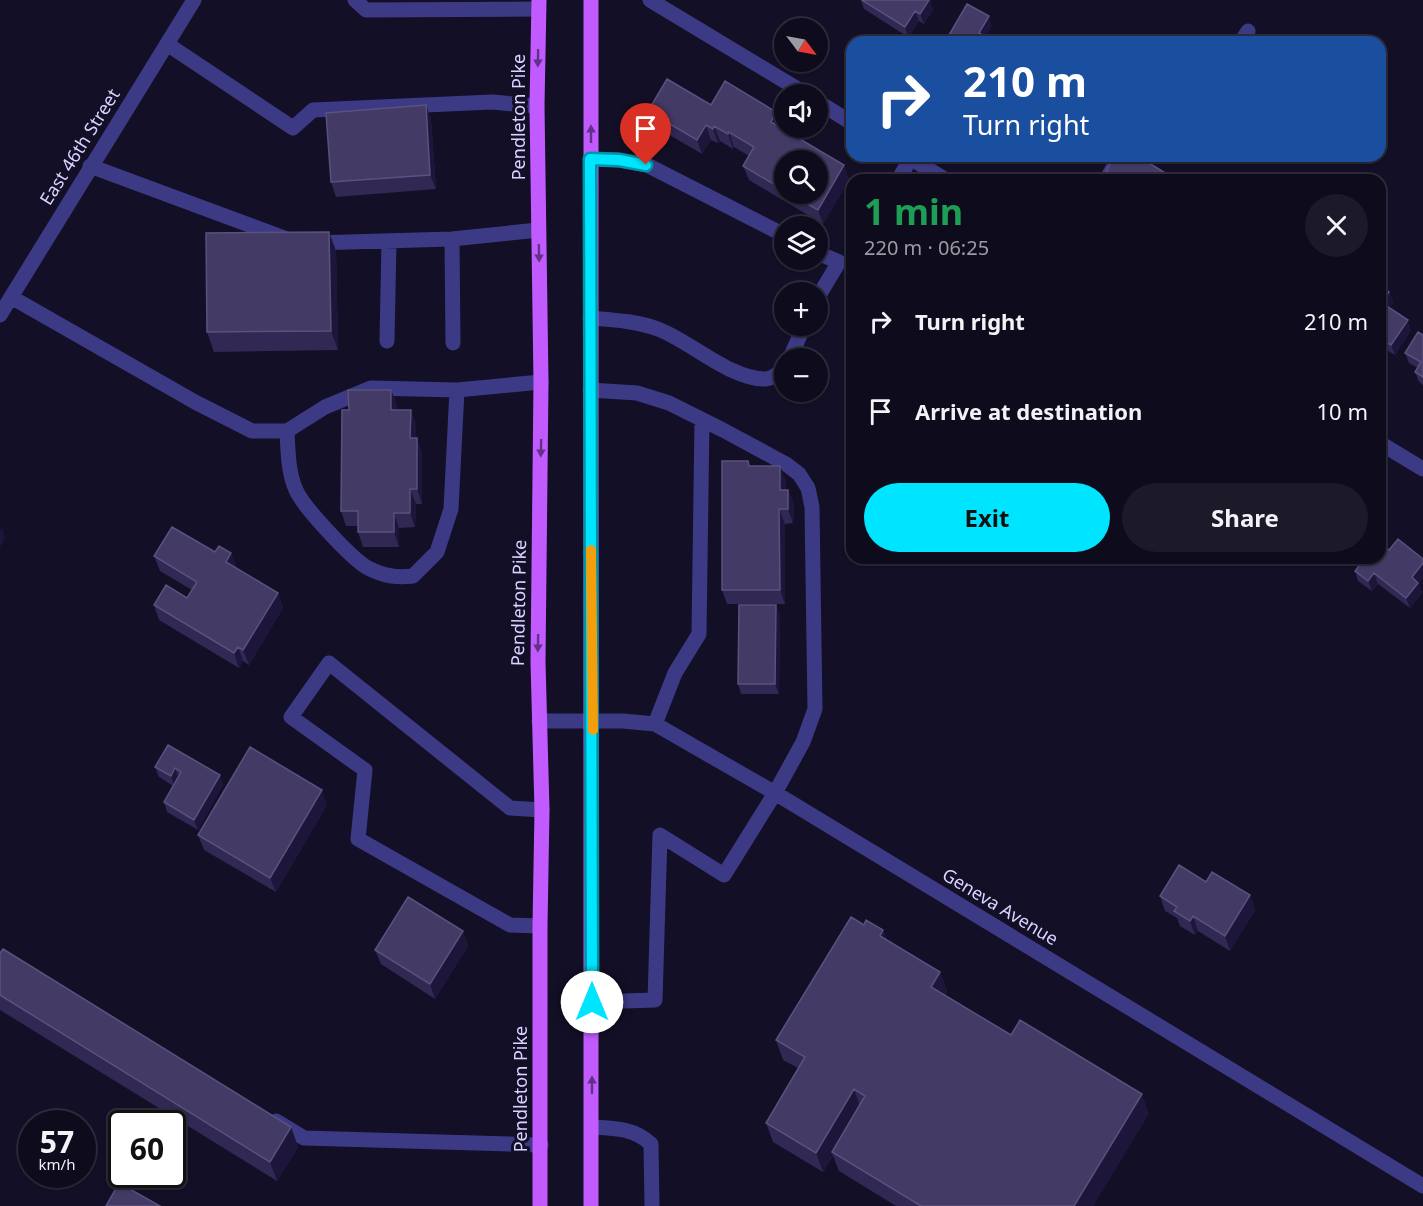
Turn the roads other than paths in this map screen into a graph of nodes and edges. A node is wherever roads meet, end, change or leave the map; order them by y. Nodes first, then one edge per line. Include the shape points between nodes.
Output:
1 (194, 0) edge
2 (355, 0) edge
3 (591, 0) edge
4 (653, 1) edge
5 (539, 4) edge
6 (167, 44) junction
7 (790, 84) edge
8 (537, 106) junction
9 (828, 108) edge
10 (846, 119) edge
11 (590, 159) junction
12 (917, 162) edge
13 (90, 166) junction
14 (936, 174) edge
15 (538, 230) junction
16 (774, 230) edge
17 (452, 239) junction
18 (389, 241) junction
19 (828, 257) edge
20 (846, 257) edge
21 (839, 262) junction
22 (827, 282) edge
23 (11, 297) junction
24 (0, 315) edge
25 (591, 318) junction
26 (387, 341) dead end
27 (453, 343) dead end
28 (774, 376) edge
29 (542, 382) junction
30 (457, 390) junction
31 (590, 390) junction
32 (702, 420) junction
33 (287, 431) junction
34 (1386, 447) edge
35 (1423, 469) edge
36 (593, 720) junction
37 (539, 721) junction
38 (655, 724) junction
39 (775, 793) junction
40 (542, 810) junction
41 (540, 926) junction
42 (592, 1002) junction
43 (264, 1114) edge
44 (592, 1127) junction
45 (541, 1145) junction
46 (1423, 1186) edge
47 (540, 1206) edge
48 (591, 1206) edge
49 (652, 1206) edge

1 - 6 street, East 46th Street
2 - 5 street via 366,10 510,11
11 -> 3 main road
4 - 7 street
5 -> 8 main road, Pendleton Pike
6 - 8 street via 293,128 313,110 492,102
6 - 13 street, East 46th Street
8 - 15 main road, Pendleton Pike
9 - 10 street
11 - 16 street via 646,165
11 - 25 main road
12 - 14 street
13 - 18 street via 299,243
13 - 23 street, East 46th Street
15 - 17 street
15 -> 29 main road, Pendleton Pike
17 - 18 street
17 - 27 street
18 - 26 street
19 - 21 street
20 - 21 street
21 - 22 street
23 - 24 street, East 46th Street
23 - 33 street via 252,431
25 - 28 street via 635,321 742,375
25 - 31 main road
29 - 30 street
29 -> 37 main road, Pendleton Pike
30 - 33 street via 371,388 325,407
30 - 33 street via 451,509 437,552 413,576 394,578 367,567 328,532 296,491 289,465
31 - 32 street via 637,393 669,403
31 - 36 main road
32 - 38 street via 699,634 675,673
32 - 39 street via 786,464 808,488 812,507 815,709 803,742
34 - 35 street
36 - 37 street, Geneva Avenue
36 - 38 street, Geneva Avenue
36 - 42 main road
37 - 40 main road, Pendleton Pike
38 - 39 street, Geneva Avenue
39 - 42 street via 724,875 660,835 655,1000
39 - 46 street, Geneva Avenue
40 - 41 main road, Pendleton Pike
40 - 41 street via 510,808 328,663 291,717 365,770 358,839 510,925
41 - 45 main road, Pendleton Pike
44 -> 42 main road
43 - 45 street via 304,1138
44 - 48 main road
44 - 49 street via 624,1129 651,1144
45 - 47 main road, Pendleton Pike

